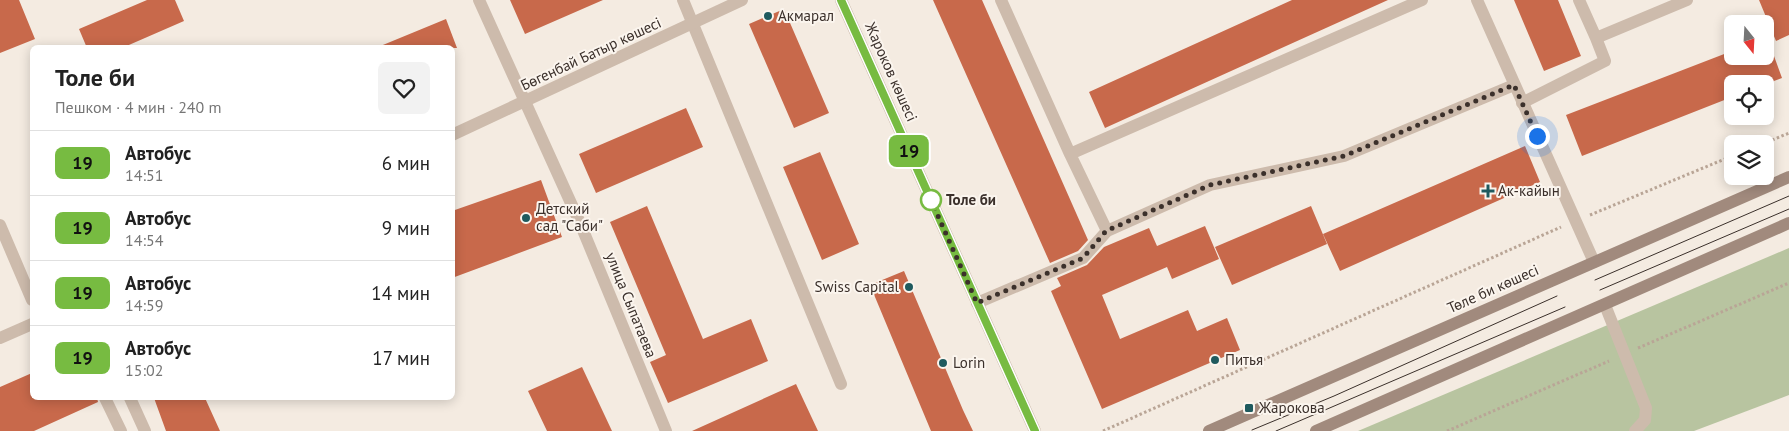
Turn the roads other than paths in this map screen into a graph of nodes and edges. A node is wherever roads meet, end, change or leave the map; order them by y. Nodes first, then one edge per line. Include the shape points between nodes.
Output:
1 (479, 0) edge
2 (683, 0) edge
3 (742, 0) edge
4 (841, 0) edge
5 (1001, 0) edge
6 (1422, 0) edge
7 (1477, 0) edge
8 (1579, 0) edge
9 (1687, 0) edge
10 (694, 23) junction
11 (1596, 38) junction
12 (1514, 85) junction
13 (527, 102) junction
14 (1522, 103) junction
15 (455, 134) edge
16 (1070, 154) junction
17 (1789, 177) edge
18 (1789, 224) edge
19 (0, 225) edge
20 (1106, 231) junction
21 (1594, 262) junction
22 (30, 295) edge
23 (977, 303) junction
24 (1605, 305) junction
25 (30, 325) edge
26 (0, 338) edge
27 (841, 384) dead end
28 (106, 400) edge
29 (131, 400) edge
30 (1241, 417) junction
31 (121, 431) edge
32 (145, 431) edge
33 (666, 431) edge
34 (1035, 431) edge
35 (1210, 431) edge
36 (1238, 431) edge
37 (1316, 431) edge
38 (1635, 431) edge

1 - 13 street, улица Сыпатаева
2 - 10 street
3 - 10 street, Бөгенбай Батыр көшесі
4 - 23 street, Жароков көшесі
5 - 16 street
6 - 16 street
7 - 12 street
8 - 11 street
9 - 11 street
10 - 13 street, Бөгенбай Батыр көшесі
10 - 27 street
11 - 14 street via 1606,61
12 - 14 street
12 - 20 street via 1344,156 1210,185
13 - 15 street, Бөгенбай Батыр көшесі
13 - 33 street, улица Сыпатаева
14 - 21 street
16 - 20 street
17 - 21 main road, Төле би көшесі
18 - 24 main road
19 - 22 street
20 - 23 street via 1083,258
21 - 30 main road, Төле би көшесі
23 - 34 street, Жароков көшесі
24 - 37 main road
24 - 38 street via 1646,408 1645,420
25 - 26 street
28 - 31 street
29 - 32 street
30 - 35 main road, Төле би көшесі
30 - 36 main road

